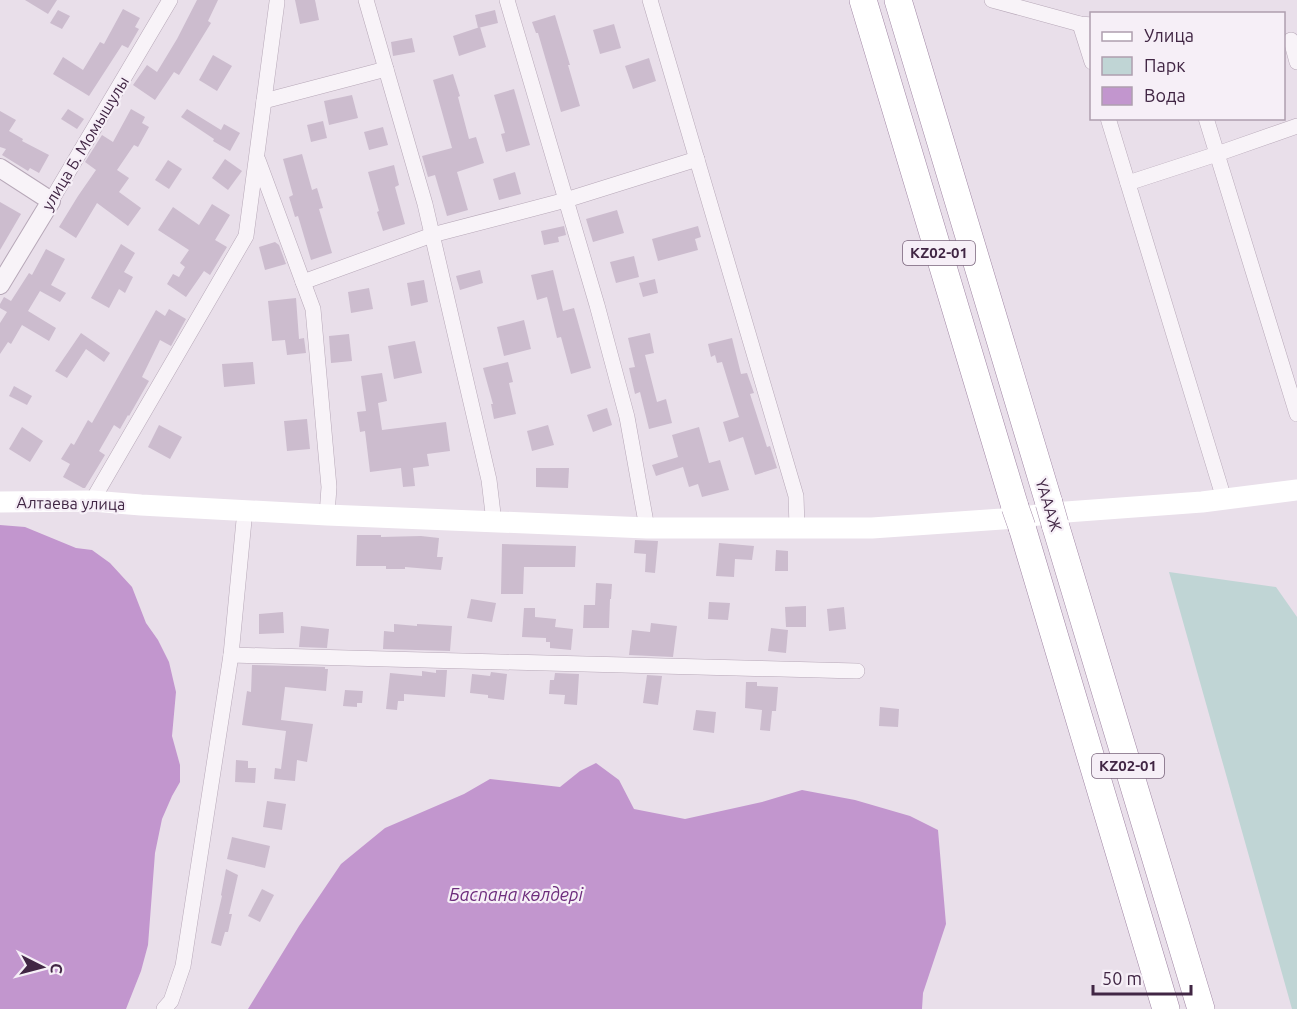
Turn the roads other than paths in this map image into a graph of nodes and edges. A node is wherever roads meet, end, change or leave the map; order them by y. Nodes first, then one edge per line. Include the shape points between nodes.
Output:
1 (170, 0) edge
2 (366, 0) edge
3 (507, 0) edge
4 (650, 0) edge
5 (863, 0) edge
6 (898, 0) edge
7 (992, 0) edge
8 (277, 2) dead end
9 (1086, 25) edge
10 (1290, 39) edge
11 (1090, 50) edge
12 (1297, 62) edge
13 (386, 69) junction
14 (264, 101) junction
15 (1109, 120) edge
16 (1207, 120) edge
17 (1297, 126) edge
18 (1217, 154) junction
19 (256, 157) junction
20 (697, 159) junction
21 (0, 168) edge
22 (1128, 183) junction
23 (566, 200) junction
24 (51, 201) junction
25 (432, 235) junction
26 (303, 282) junction
27 (0, 285) edge
28 (1297, 414) edge
29 (1297, 490) edge
30 (1224, 499) junction
31 (92, 501) junction
32 (0, 502) edge
33 (245, 510) junction
34 (327, 514) junction
35 (494, 522) junction
36 (797, 527) junction
37 (647, 528) junction
38 (231, 655) junction
39 (857, 671) dead end
40 (164, 1009) edge
41 (1166, 1009) edge
42 (1201, 1009) edge

1 - 24 street, улица Б. Момышулы
2 - 13 street
3 - 23 street
4 - 20 street
5 - 41 highway, ҮАААЖ / KZ02-01
6 - 42 highway, ҮАААЖ / KZ02-01
7 - 9 street
8 - 14 street
9 - 11 street
10 - 12 street
13 - 14 street
13 - 25 street
14 - 19 street
15 - 22 street
16 - 18 street
17 - 18 street
18 - 22 street
18 - 28 street
19 - 26 street
19 - 31 street via 246,236
20 - 23 street
20 - 36 street via 796,496
21 - 24 street
22 - 30 street
23 - 25 street
23 - 37 street via 627,417
24 - 27 street, улица Б. Момышулы
25 - 26 street
25 - 35 street via 489,480
26 - 34 street via 313,309 329,487
29 - 30 main road, Алтаева улица
30 - 36 main road, Алтаева улица via 872,528
31 - 32 main road, Алтаева улица
31 - 33 main road, Алтаева улица
33 - 34 main road, Алтаева улица
33 - 38 street
34 - 35 main road, Алтаева улица
35 - 37 main road, Алтаева улица
36 - 37 main road, Алтаева улица
38 - 39 street
38 - 40 street via 183,966 171,1001

